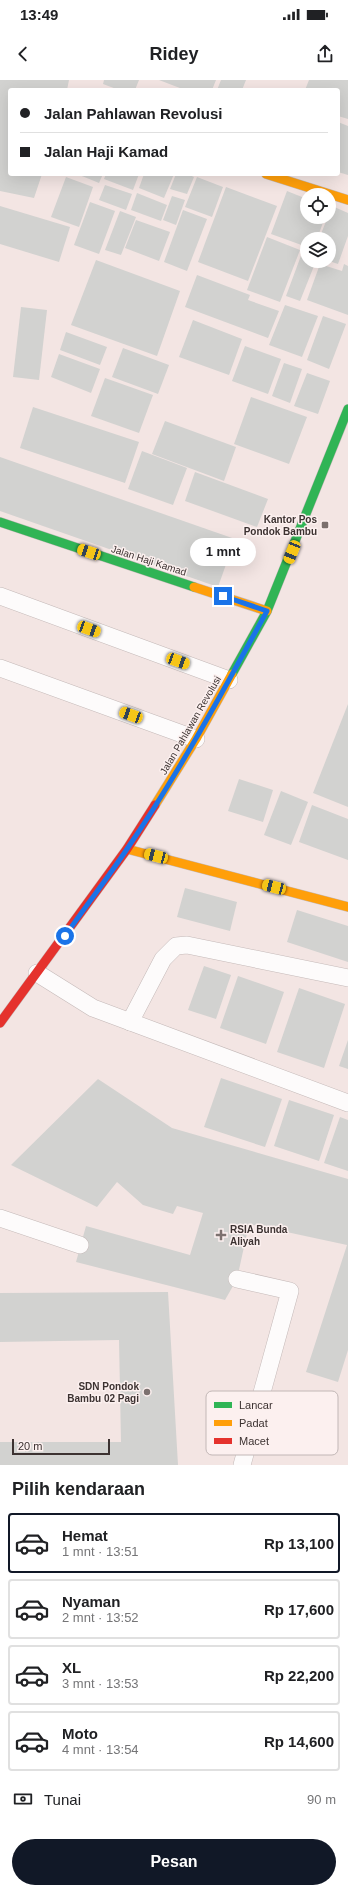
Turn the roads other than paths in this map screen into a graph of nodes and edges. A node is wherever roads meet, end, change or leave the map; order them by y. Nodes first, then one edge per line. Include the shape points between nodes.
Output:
1 (272, 176) edge
2 (348, 200) edge
3 (348, 409) edge
4 (0, 522) edge
5 (0, 596) edge
6 (267, 611) junction
7 (0, 668) edge
8 (229, 680) junction
9 (196, 738) junction
10 (127, 849) junction
11 (348, 907) edge
12 (37, 973) junction
13 (348, 978) edge
14 (130, 1022) junction
15 (0, 1023) edge
16 (348, 1104) edge
17 (0, 1218) edge
18 (80, 1245) dead end
19 (237, 1279) dead end
20 (262, 1391) edge
21 (245, 1455) edge
22 (242, 1465) edge

1 - 2 main road
3 - 6 main road, Jalan Pahlawan Revolusi
4 - 6 main road, Jalan Haji Kamad
5 - 8 lane
6 - 8 main road, Jalan Pahlawan Revolusi
7 - 9 lane
8 - 9 main road, Jalan Pahlawan Revolusi
9 - 10 main road, Jalan Pahlawan Revolusi
10 - 11 main road
10 - 12 main road, Jalan Pahlawan Revolusi
12 - 14 lane via 93,1008
12 - 15 main road, Jalan Pahlawan Revolusi
13 - 14 lane via 193,946 176,946 163,959
14 - 16 lane
17 - 18 lane
19 - 20 lane via 290,1291
21 - 22 lane

